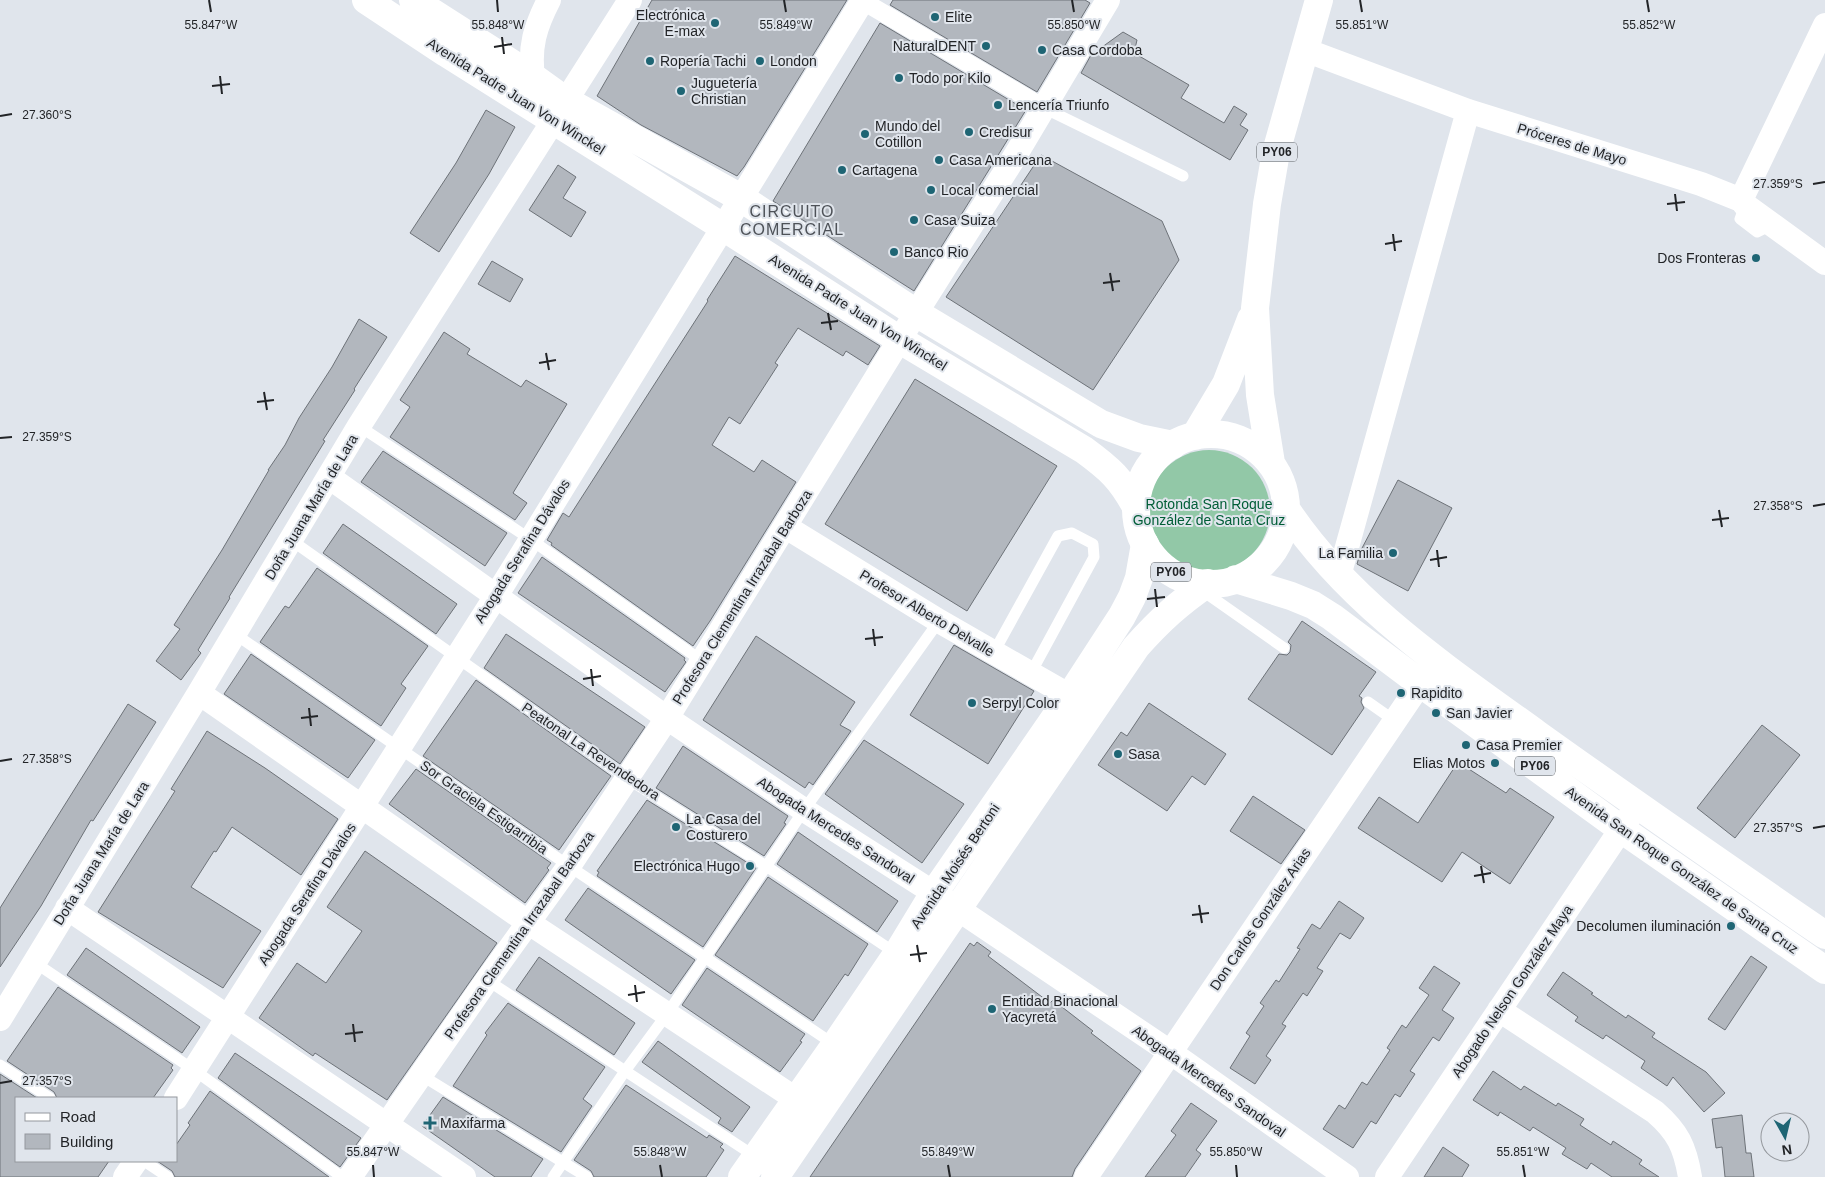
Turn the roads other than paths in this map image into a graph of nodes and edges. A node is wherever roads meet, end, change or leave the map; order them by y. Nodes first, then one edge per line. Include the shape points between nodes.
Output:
1 (366, 0) edge
2 (413, 0) edge
3 (549, 0) edge
4 (630, 0) edge
5 (862, 0) edge
6 (1108, 0) edge
7 (1319, 0) edge
8 (1825, 25) edge
9 (1305, 50) junction
10 (533, 77) junction
11 (1044, 108) junction
12 (559, 111) junction
13 (1468, 111) junction
14 (1182, 176) dead end
15 (741, 198) junction
16 (1743, 203) junction
17 (723, 226) junction
18 (1825, 263) edge
19 (1255, 308) junction
20 (916, 313) junction
21 (900, 340) junction
22 (359, 426) junction
23 (1184, 440) junction
24 (1271, 463) junction
25 (329, 477) junction
26 (1136, 507) junction
27 (1286, 509) junction
28 (786, 527) junction
29 (530, 539) junction
30 (292, 540) junction
31 (1145, 544) junction
32 (1339, 576) junction
33 (1236, 579) junction
34 (1204, 586) junction
35 (496, 596) junction
36 (939, 621) junction
37 (234, 634) junction
38 (1284, 648) dead end
39 (994, 652) junction
40 (455, 657) junction
41 (702, 661) junction
42 (1436, 661) junction
43 (1031, 673) junction
44 (1420, 683) junction
45 (199, 693) junction
46 (1070, 696) junction
47 (1368, 702) dead end
48 (668, 718) junction
49 (1395, 721) junction
50 (398, 747) junction
51 (628, 779) junction
52 (1637, 806) junction
53 (362, 807) junction
54 (804, 810) junction
55 (1621, 828) junction
56 (569, 866) junction
57 (766, 866) junction
58 (934, 894) junction
59 (67, 908) junction
60 (958, 910) junction
61 (528, 923) junction
62 (1825, 935) edge
63 (896, 954) junction
64 (704, 956) junction
65 (34, 962) junction
66 (1825, 970) edge
67 (486, 980) junction
68 (1499, 1010) junction
69 (667, 1014) junction
70 (227, 1017) junction
71 (0, 1019) edge
72 (835, 1045) junction
73 (1170, 1052) junction
74 (0, 1065) edge
75 (194, 1070) junction
76 (625, 1071) junction
77 (421, 1075) junction
78 (48, 1097) edge
79 (177, 1097) edge
80 (808, 1107) junction
81 (386, 1124) junction
82 (135, 1162) edge
83 (146, 1162) edge
84 (564, 1162) junction
85 (749, 1167) edge
86 (125, 1177) edge
87 (168, 1177) edge
88 (342, 1177) edge
89 (350, 1177) edge
90 (464, 1177) edge
91 (553, 1177) edge
92 (587, 1177) edge
93 (775, 1177) edge
94 (1086, 1177) edge
95 (1348, 1177) edge
96 (1387, 1177) edge
97 (1690, 1177) edge

1 - 12 main road, Avenida Padre Juan Von Winckel via 446,53
2 - 10 main road, Avenida Padre Juan Von Winckel
3 - 10 street via 534,37
4 - 12 street, Doña Juana María de Lara
5 - 11 street
5 - 15 street, Abogada Serafina Dávalos
6 - 11 street, Profesora Clementina Irrazabal Barboza
7 - 9 main road, PY06
8 - 16 street
9 - 13 street, Próceres de Mayo
9 - 19 main road, PY06 via 1276,152
10 - 12 main road, Avenida Padre Juan Von Winckel
11 - 14 lane
11 - 20 street, Profesora Clementina Irrazabal Barboza
12 - 15 main road, Avenida Padre Juan Von Winckel
12 - 17 main road, Avenida Padre Juan Von Winckel
12 - 22 street, Doña Juana María de Lara
13 - 16 street, Próceres de Mayo via 1701,184
13 - 32 street
15 - 17 street, Abogada Serafina Dávalos
15 - 20 main road, Avenida Padre Juan Von Winckel
16 - 18 street, Próceres de Mayo
17 - 21 main road, Avenida Padre Juan Von Winckel
17 - 29 street, Abogada Serafina Dávalos
19 - 23 main road, PY06 via 1226,384
19 - 24 main road, PY06 via 1260,395
20 - 21 street, Profesora Clementina Irrazabal Barboza
20 - 23 main road, Avenida Padre Juan Von Winckel via 1101,424 1139,438
21 - 26 main road, Avenida Padre Juan Von Winckel via 1107,466 1123,484
21 - 28 street, Profesora Clementina Irrazabal Barboza
22 - 25 street, Doña Juana María de Lara
22 - 29 lane
23 - 24 main road, PY06 via 1220,434 1242,441
23 - 26 main road, PY06 via 1156,458 1144,476
24 - 27 main road, PY06 via 1282,485
25 - 30 street, Doña Juana María de Lara
25 - 35 street, Abogada Mercedes Sandoval
26 - 31 main road, PY06
27 - 32 main road, Avenida San Roque González de Santa Cruz / PY06 via 1305,538
27 - 33 main road, PY06 via 1280,538 1269,556 1254,570
28 - 36 street, Profesor Alberto Delvalle
28 - 41 street, Profesora Clementina Irrazabal Barboza
29 - 35 street, Abogada Serafina Dávalos
29 - 41 lane
30 - 37 street, Doña Juana María de Lara
30 - 40 lane, Peatonal La Revendedora
31 - 34 main road, PY06 via 1156,560 1171,572
31 - 46 main road, Avenida Moisés Bertoni via 1132,597
32 - 42 main road, Avenida San Roque González de Santa Cruz / PY06
33 - 34 main road, PY06
33 - 44 main road, Avenida San Roque González de Santa Cruz / PY06 via 1313,605
34 - 38 lane
34 - 60 main road, Avenida Moisés Bertoni via 1179,603 1136,647
35 - 40 street, Abogada Serafina Dávalos
35 - 48 street, Abogada Mercedes Sandoval
36 - 39 street, Profesor Alberto Delvalle
36 - 54 lane
37 - 45 street, Doña Juana María de Lara
37 - 50 lane, Sor Graciela Estigarribia
39 - 43 street, Profesor Alberto Delvalle
39 - 43 lane via 1058,536 1072,533 1086,540 1093,544 1094,557
40 - 50 street, Abogada Serafina Dávalos
40 - 51 lane, Peatonal La Revendedora
41 - 48 street, Profesora Clementina Irrazabal Barboza
42 - 44 street, Don Carlos González Arias
42 - 52 main road, Avenida San Roque González de Santa Cruz / PY06
43 - 46 street, Profesor Alberto Delvalle
44 - 49 street, Don Carlos González Arias
44 - 55 main road, Avenida San Roque González de Santa Cruz / PY06
45 - 53 street
45 - 59 street, Doña Juana María de Lara
46 - 58 main road, Avenida Moisés Bertoni
47 - 49 lane
48 - 51 street, Profesora Clementina Irrazabal Barboza
48 - 54 street, Abogada Mercedes Sandoval
49 - 73 street, Don Carlos González Arias
50 - 53 street, Abogada Serafina Dávalos
50 - 56 lane, Sor Graciela Estigarribia
51 - 56 street, Profesora Clementina Irrazabal Barboza
51 - 57 lane, Peatonal La Revendedora
52 - 55 street, Abogado Nelson González Maya
52 - 62 main road, Avenida San Roque González de Santa Cruz / PY06
53 - 61 street
53 - 70 street, Abogada Serafina Dávalos
54 - 57 lane
54 - 58 street, Abogada Mercedes Sandoval
55 - 66 main road, Avenida San Roque González de Santa Cruz / PY06
55 - 68 street, Abogado Nelson González Maya
56 - 61 street, Profesora Clementina Irrazabal Barboza
56 - 64 lane, Sor Graciela Estigarribia
57 - 63 lane, Peatonal La Revendedora
57 - 64 lane
58 - 60 street, Abogada Mercedes Sandoval
58 - 63 main road, Avenida Moisés Bertoni
59 - 65 street, Doña Juana María de Lara
59 - 70 street
60 - 73 street, Abogada Mercedes Sandoval
60 - 80 main road, Avenida Moisés Bertoni
61 - 67 street, Profesora Clementina Irrazabal Barboza
61 - 69 street
63 - 72 main road, Avenida Moisés Bertoni
64 - 69 lane
64 - 72 lane, Sor Graciela Estigarribia
65 - 71 street, Doña Juana María de Lara
65 - 75 lane
67 - 76 lane
67 - 77 street, Profesora Clementina Irrazabal Barboza
68 - 96 street, Abogado Nelson González Maya
68 - 97 street via 1655,1112 1672,1127 1682,1146
69 - 76 lane
69 - 80 street
70 - 75 street, Abogada Serafina Dávalos
70 - 81 street
72 - 80 main road, Avenida Moisés Bertoni
73 - 94 street, Don Carlos González Arias
73 - 95 street, Abogada Mercedes Sandoval
74 - 78 lane
75 - 79 street, Abogada Serafina Dávalos
75 - 88 lane
76 - 84 lane
76 - 85 lane
77 - 81 street, Profesora Clementina Irrazabal Barboza
77 - 84 lane
80 - 85 main road, Avenida Moisés Bertoni
80 - 93 main road, Avenida Moisés Bertoni
81 - 89 street, Profesora Clementina Irrazabal Barboza
81 - 90 street
82 - 86 street
83 - 87 lane
84 - 91 lane
84 - 92 lane

